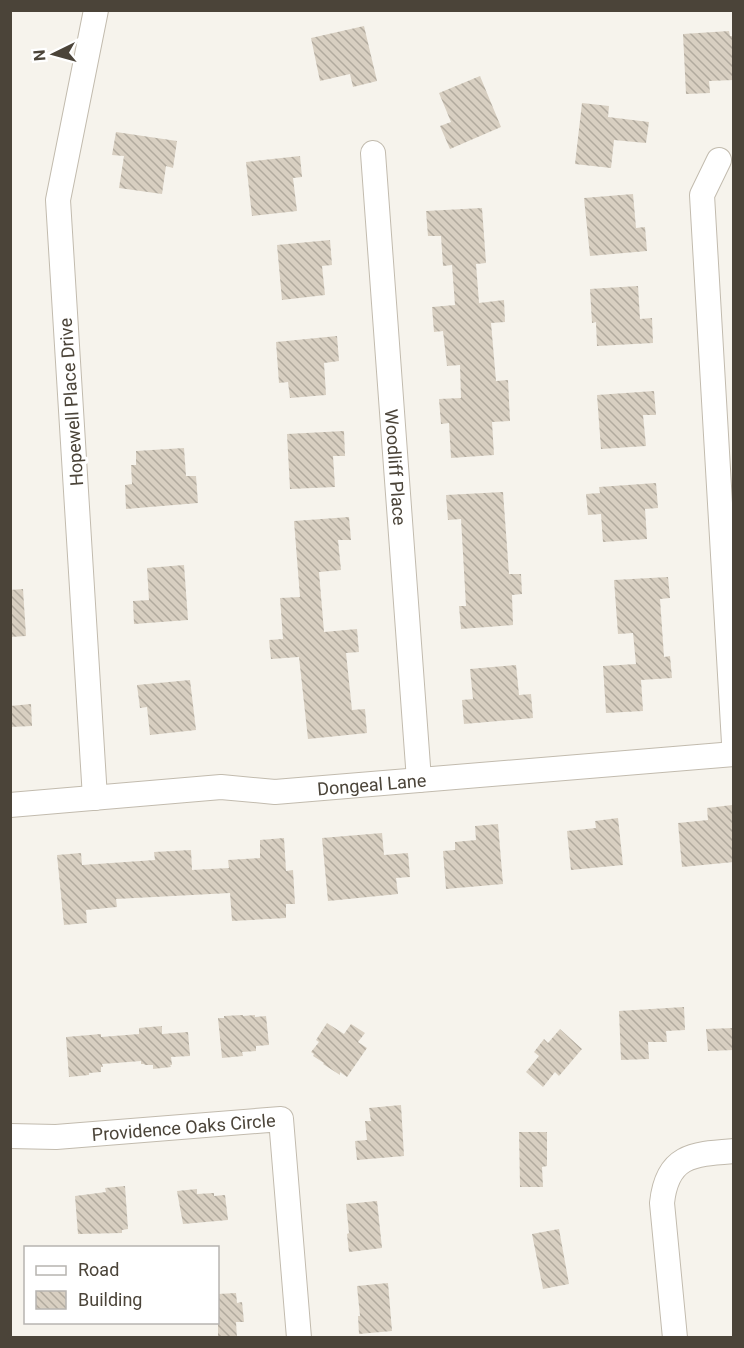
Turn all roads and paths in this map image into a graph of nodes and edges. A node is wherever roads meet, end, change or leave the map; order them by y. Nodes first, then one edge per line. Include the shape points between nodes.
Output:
1 (96, 10) edge
2 (373, 153) dead end
3 (719, 160) dead end
4 (734, 743) edge
5 (734, 754) edge
6 (418, 780) junction
7 (95, 798) junction
8 (10, 805) edge
9 (10, 1136) edge
10 (734, 1151) edge
11 (299, 1338) edge
12 (675, 1338) edge

1 - 7 street, Hopewell Place Drive via 58,200
2 - 6 street, Woodliff Place
3 - 4 street via 702,195
5 - 6 street, Dongeal Lane
6 - 7 street, Dongeal Lane via 275,792 221,787
7 - 8 street, Dongeal Lane
9 - 11 street, Providence Oaks Circle via 56,1137 280,1119
10 - 12 street via 687,1158 673,1169 664,1186 662,1203

